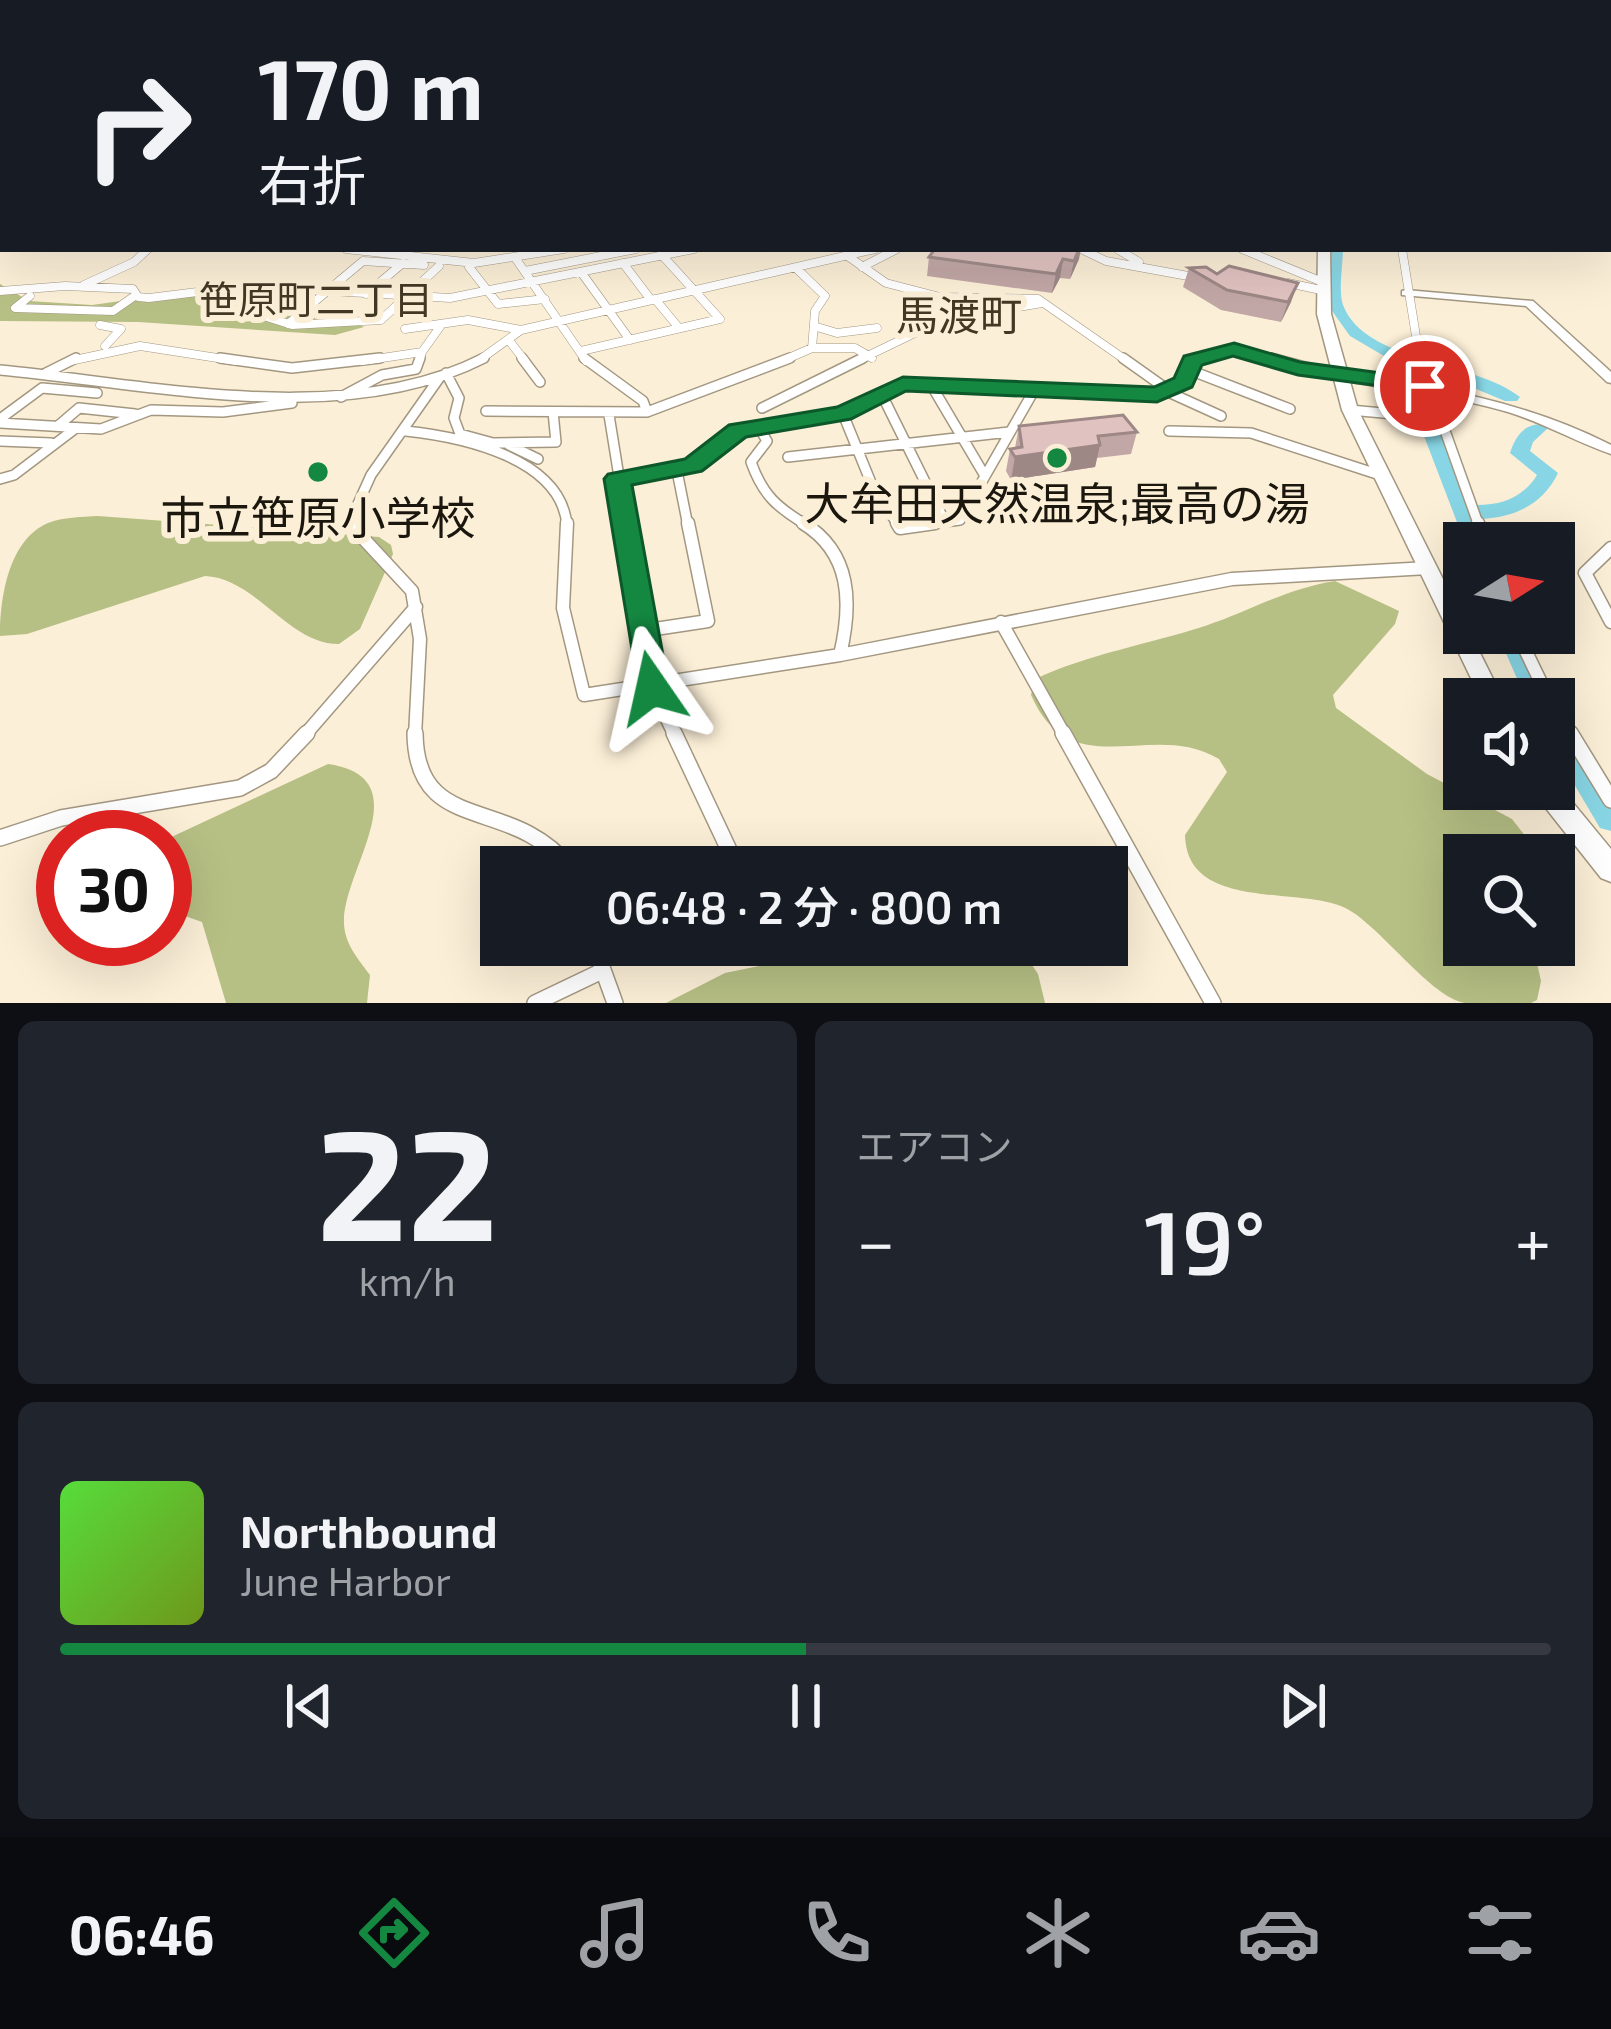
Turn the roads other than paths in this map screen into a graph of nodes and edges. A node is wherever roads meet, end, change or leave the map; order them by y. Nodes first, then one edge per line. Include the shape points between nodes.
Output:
1 (145, 252) edge
2 (370, 252) edge
3 (550, 252) edge
4 (621, 252) edge
5 (660, 252) edge
6 (863, 252) edge
7 (891, 252) edge
8 (1087, 252) edge
9 (1122, 252) edge
10 (1248, 252) edge
11 (1324, 252) edge
12 (1402, 252) edge
13 (849, 256) junction
14 (516, 259) junction
15 (403, 263) junction
16 (623, 263) junction
17 (1141, 264) junction
18 (472, 265) junction
19 (439, 266) junction
20 (862, 267) junction
21 (796, 268) junction
22 (525, 271) junction
23 (580, 272) junction
24 (1218, 274) edge
25 (532, 281) junction
26 (1282, 282) edge
27 (1320, 285) junction
28 (81, 286) junction
29 (270, 288) junction
30 (0, 291) edge
31 (695, 291) junction
32 (326, 292) junction
33 (484, 292) junction
34 (1406, 293) junction
35 (32, 294) junction
36 (367, 294) junction
37 (136, 295) junction
38 (406, 297) junction
39 (545, 299) junction
40 (653, 300) junction
41 (1045, 302) junction
42 (608, 309) junction
43 (560, 320) junction
44 (288, 324) junction
45 (442, 324) junction
46 (100, 325) dead end
47 (817, 327) junction
48 (679, 328) junction
49 (877, 328) dead end
50 (405, 329) dead end
51 (521, 330) junction
52 (630, 340) junction
53 (511, 343) junction
54 (103, 348) junction
55 (812, 348) junction
56 (581, 351) junction
57 (422, 352) junction
58 (872, 358) junction
59 (1187, 369) junction
60 (0, 370) edge
61 (45, 374) junction
62 (443, 374) junction
63 (1339, 376) junction
64 (1611, 379) edge
65 (540, 382) dead end
66 (930, 383) junction
67 (1423, 388) junction
68 (1167, 390) junction
69 (97, 393) dead end
70 (882, 394) junction
71 (1032, 394) junction
72 (307, 399) junction
73 (338, 399) junction
74 (762, 408) dead end
75 (1290, 409) dead end
76 (1350, 410) junction
77 (486, 411) dead end
78 (553, 412) junction
79 (646, 412) junction
80 (843, 414) junction
81 (138, 415) junction
82 (609, 415) junction
83 (1221, 416) dead end
84 (1434, 418) junction
85 (0, 421) edge
86 (14, 424) junction
87 (758, 426) junction
88 (57, 427) junction
89 (77, 428) junction
90 (406, 431) junction
91 (1009, 431) junction
92 (1169, 431) dead end
93 (0, 437) edge
94 (961, 437) junction
95 (55, 443) junction
96 (506, 443) junction
97 (907, 443) junction
98 (858, 449) junction
99 (1611, 450) edge
100 (788, 457) dead end
101 (538, 459) dead end
102 (677, 471) junction
103 (985, 476) junction
104 (1383, 476) junction
105 (0, 479) edge
106 (617, 479) junction
107 (945, 522) junction
108 (1478, 522) edge
109 (1611, 548) edge
110 (1428, 568) junction
111 (416, 607) junction
112 (1000, 622) junction
113 (1611, 622) edge
114 (641, 631) junction
115 (840, 655) junction
116 (1482, 678) edge
117 (652, 688) junction
118 (1575, 741) edge
119 (1611, 800) edge
120 (1563, 810) edge
121 (0, 838) edge
122 (552, 846) edge
123 (727, 846) edge
124 (1611, 868) edge
125 (600, 966) edge
126 (602, 971) junction
127 (535, 1003) edge
128 (615, 1003) edge
129 (1213, 1003) edge

1 - 28 street
2 - 18 street
3 - 14 street
4 - 22 street
5 - 16 street
5 - 31 street
6 - 13 street
7 - 20 street
8 - 17 street
9 - 17 street
10 - 27 street
11 - 27 main road
12 - 34 street
13 - 20 street
13 - 21 street
14 - 18 street
14 - 22 street
15 - 19 street
15 - 32 street via 362,261
15 - 36 street
16 - 23 street
16 - 40 street
17 - 24 street via 1201,278
18 - 19 street
18 - 33 street
19 - 38 street
20 - 41 street via 886,283 962,302
21 - 31 street
21 - 47 street via 825,296
22 - 25 street
23 - 25 street
23 - 42 street
25 - 33 street
25 - 39 street
26 - 27 street
27 - 63 main road
28 - 35 street
28 - 37 street
29 - 32 street
29 - 37 street
29 - 44 street via 242,309
30 - 35 street
31 - 40 street
31 - 48 street via 720,319
32 - 36 street
32 - 44 street
33 - 38 street
33 - 39 street via 502,309
34 - 64 street via 1528,304
34 - 67 street
35 - 37 street via 15,308 112,311
36 - 38 street
38 - 44 street via 381,320
39 - 43 street
40 - 42 street
40 - 48 street
41 - 58 street via 942,320
41 - 68 street
42 - 43 street
42 - 52 street
43 - 51 street
43 - 56 street
45 - 50 street
45 - 51 street via 496,322
45 - 57 street
46 - 54 street via 121,329
47 - 49 street
47 - 55 street
48 - 52 street
51 - 53 street
52 - 56 street
53 - 62 street
53 - 65 street
54 - 57 street via 163,345 288,368
54 - 61 street
55 - 58 street via 855,348
55 - 79 street
56 - 79 street via 590,368 643,401
57 - 73 street via 416,369 382,375
58 - 74 street
59 - 63 street via 1234,350
59 - 68 street via 1184,382
59 - 75 street
60 - 61 street
61 - 72 street
62 - 73 street
62 - 90 street
62 - 96 street via 459,398 460,434
63 - 67 street
63 - 76 main road
66 - 70 street
66 - 71 street
66 - 94 street
67 - 84 street
67 - 99 street via 1523,410
68 - 71 street
68 - 83 street
69 - 85 street via 42,388
70 - 80 street
70 - 97 street
71 - 91 street
72 - 73 street
72 - 81 street
76 - 84 street
76 - 104 main road
77 - 78 street
78 - 82 street
78 - 96 street via 556,442
79 - 82 street
80 - 87 street
80 - 98 street
81 - 88 street via 79,408
81 - 89 street
82 - 106 street
84 - 108 street
85 - 86 street
86 - 88 street
86 - 93 street
87 - 102 street via 738,430
87 - 115 street via 767,441 751,462 757,484 790,521 827,540 842,570 847,630
88 - 89 street
89 - 95 street
90 - 111 street via 347,516 361,542 398,569
90 - 117 street via 494,454 557,492 566,506 562,599 584,695
91 - 94 street
91 - 103 street
92 - 104 street via 1263,434
93 - 95 street
94 - 97 street
94 - 103 street
95 - 105 street
96 - 101 street
97 - 98 street
97 - 107 street
98 - 100 street
98 - 107 street via 900,528
102 - 106 street
102 - 114 street via 708,621
103 - 107 street via 960,520
104 - 110 main road
106 - 114 street
109 - 113 street via 1585,573
110 - 112 street via 1232,579
110 - 116 main road
111 - 121 street via 295,747 240,788 61,818
111 - 122 street via 423,632 417,736 428,789 447,804 524,825
112 - 115 street
112 - 129 street
114 - 117 street
115 - 117 street via 730,668
117 - 123 street
118 - 119 street
120 - 124 main road
125 - 126 street
126 - 127 street
126 - 128 street

